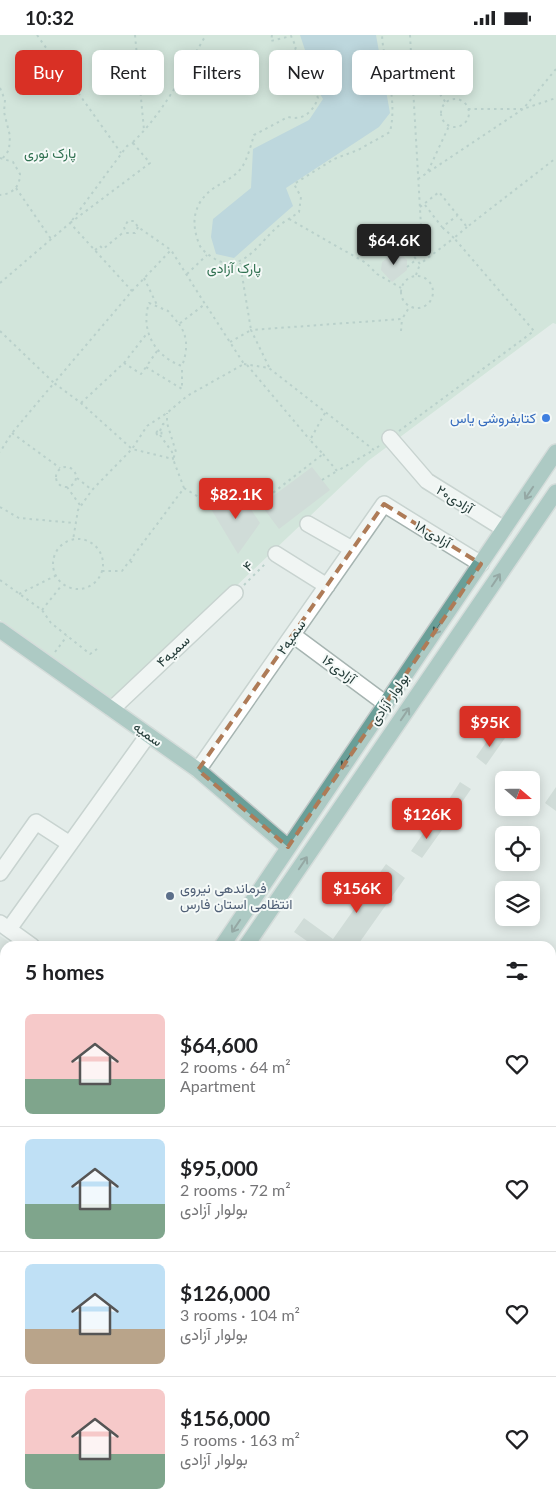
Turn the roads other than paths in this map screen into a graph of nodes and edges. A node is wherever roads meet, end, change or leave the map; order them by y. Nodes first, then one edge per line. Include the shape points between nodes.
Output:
1 (390, 438) road end
2 (556, 452) edge
3 (556, 492) edge
4 (384, 504) joint
5 (308, 524) dead end
6 (504, 529) junction
7 (352, 549) junction
8 (276, 553) road end
9 (481, 564) junction
10 (327, 586) junction
11 (235, 593) road end
12 (0, 630) edge
13 (293, 635) junction
14 (386, 704) junction
15 (112, 709) junction
16 (374, 722) junction
17 (148, 735) junction
18 (392, 735) junction
19 (198, 770) junction
20 (70, 844) junction
21 (288, 847) junction
22 (0, 873) edge
23 (5, 926) edge
24 (25, 941) edge
25 (225, 941) edge
26 (249, 941) edge

1 - 6 street, آزادی۲۰ via 427,481
2 -> 6 main road, بولوار آزادی
18 -> 3 main road, بولوار آزادی
4 - 7 street, ۲سمیه
4 - 9 street, آزادی۱۸
5 - 7 street
6 - 9 main road, بولوار آزادی
7 - 10 street, ۲سمیه
8 - 10 street
9 -> 14 main road, بولوار آزادی
10 - 13 street, ۲سمیه
11 - 15 street, سمیه۴
12 - 15 main road, سمیه
13 - 14 street, آزادی۱۶
13 - 19 street, ۲سمیه
14 - 16 main road, بولوار آزادی
15 - 17 main road, سمیه
16 - 18 main road
16 -> 21 main road, بولوار آزادی
17 - 19 main road, سمیه
17 - 20 street
26 -> 18 main road, بولوار آزادی
19 - 21 main road, سمیه
20 - 22 street via 36,822
20 - 23 street
21 -> 25 main road, بولوار آزادی
23 - 24 street

